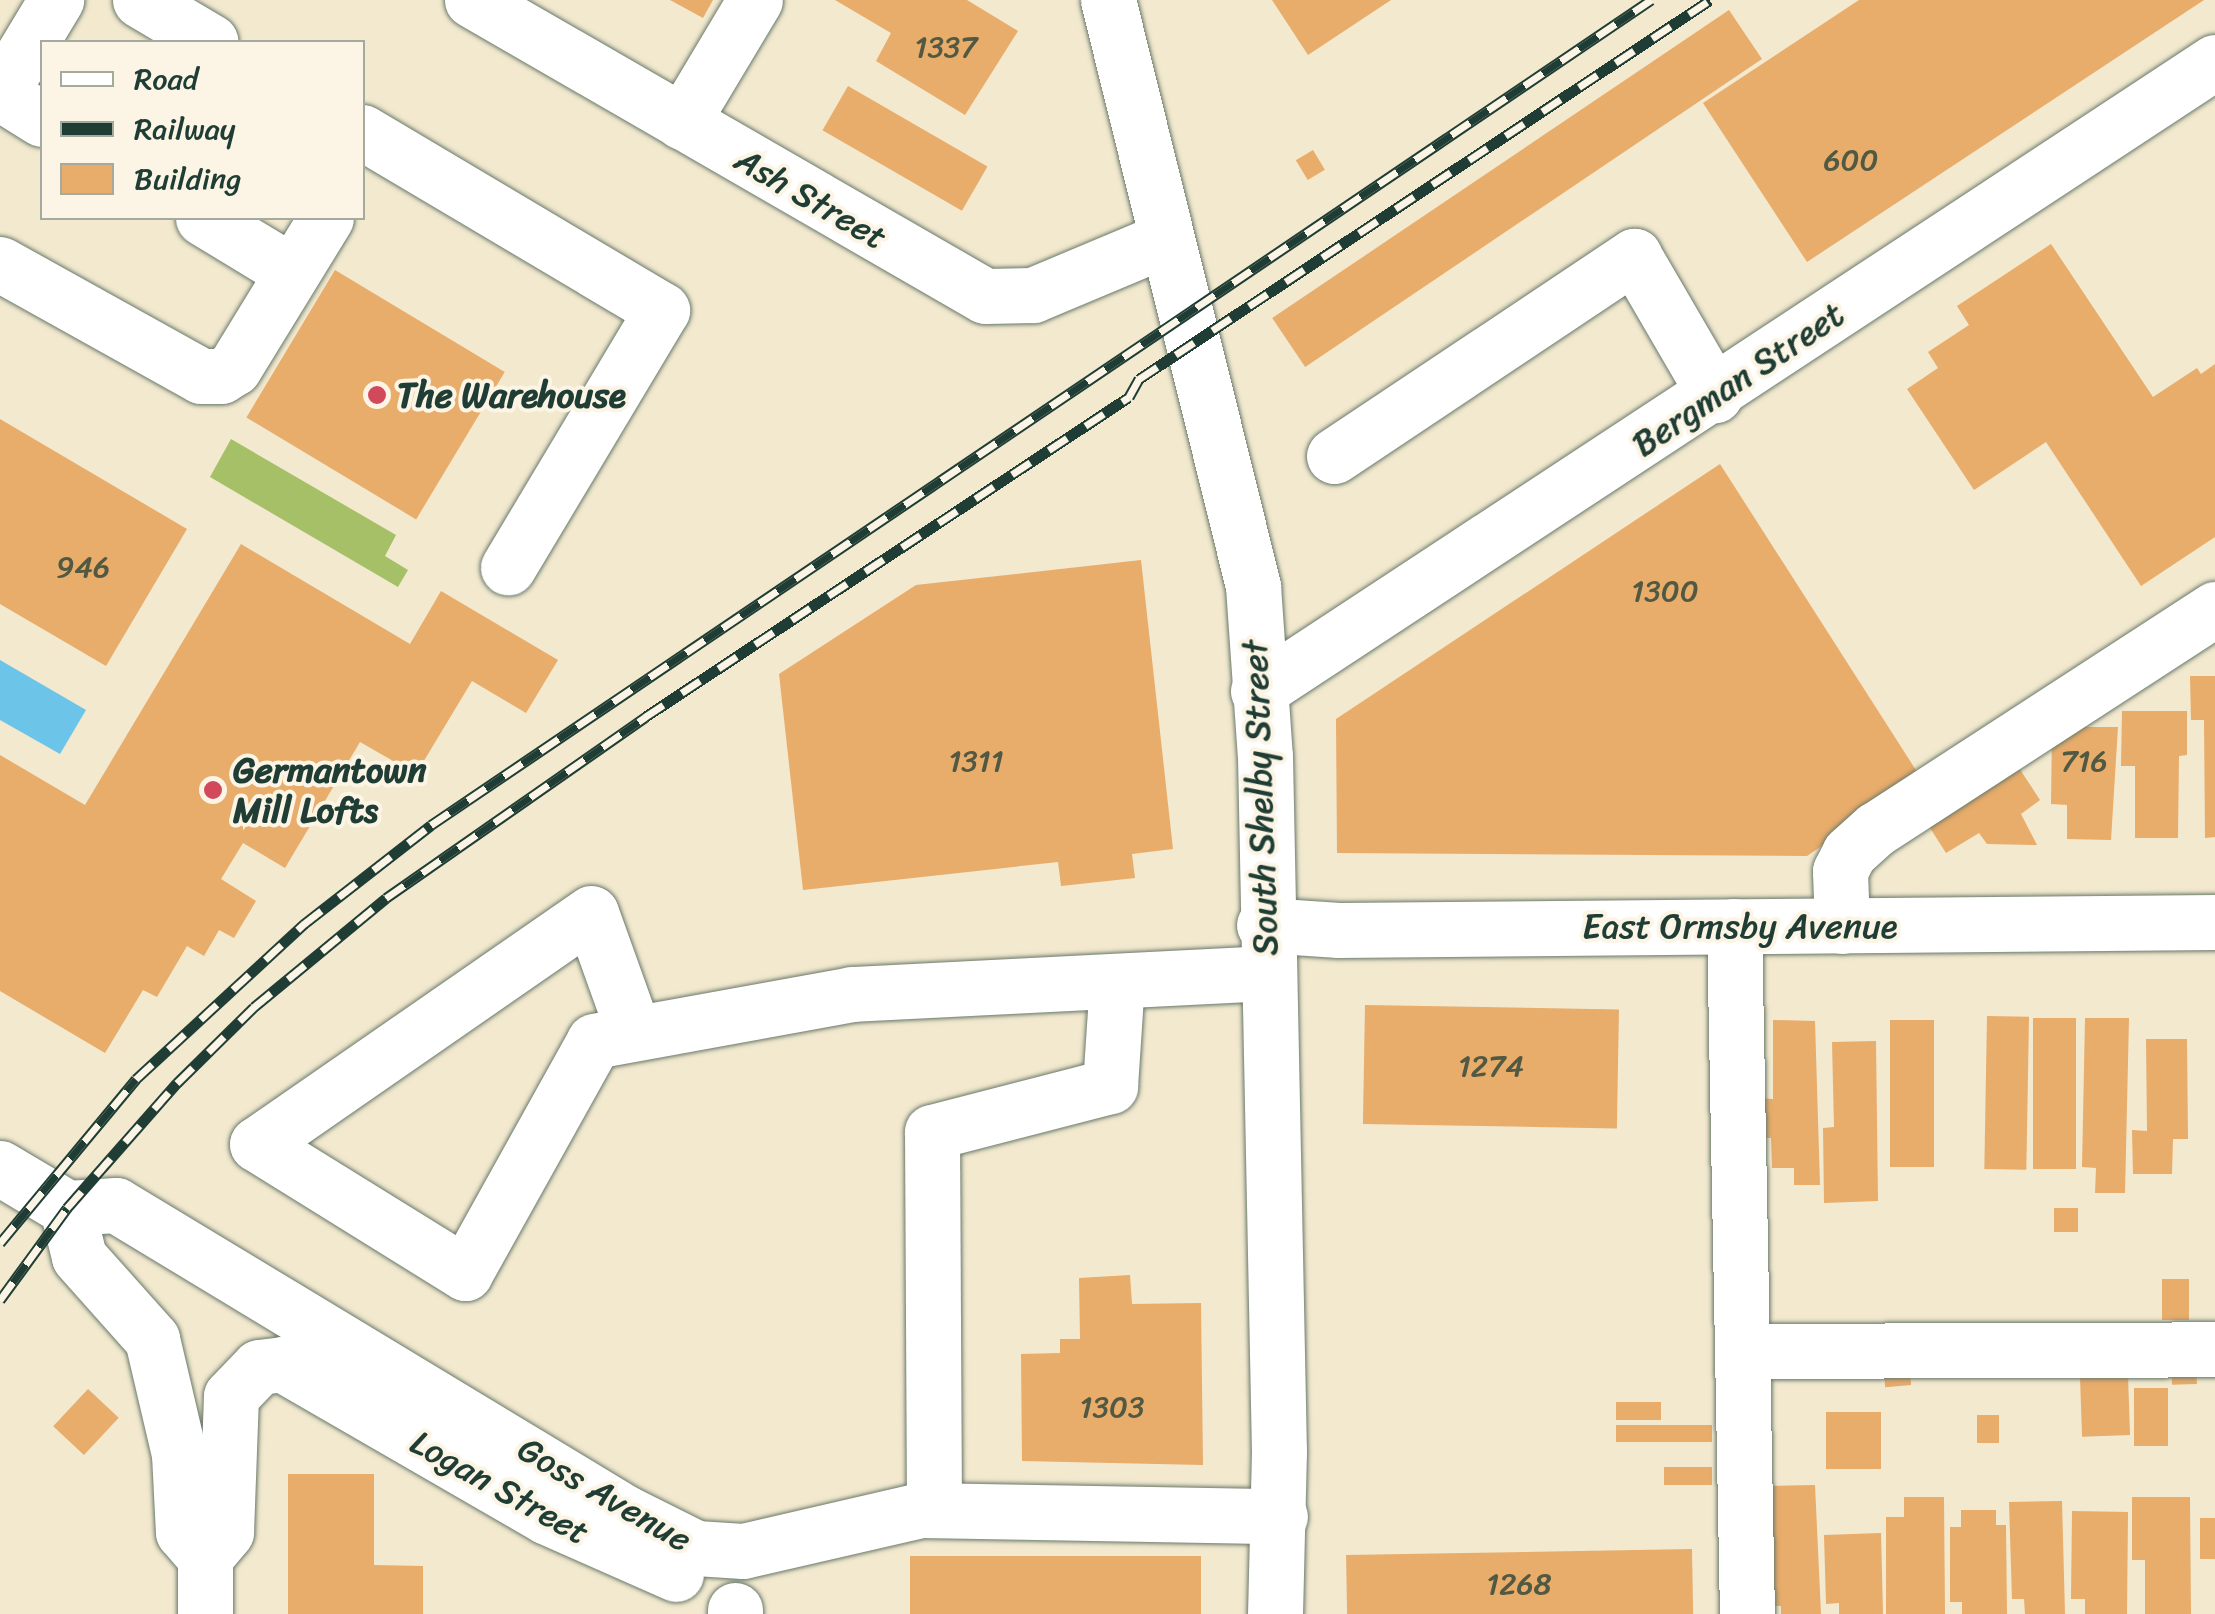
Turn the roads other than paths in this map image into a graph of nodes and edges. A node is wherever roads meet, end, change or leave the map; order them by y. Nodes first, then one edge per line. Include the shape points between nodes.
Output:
1 (56, 0) edge
2 (140, 0) edge
3 (472, 0) edge
4 (755, 0) edge
5 (1108, 0) edge
6 (208, 40) edge
7 (2215, 62) edge
8 (0, 93) edge
9 (40, 118) edge
10 (682, 122) junction
11 (366, 143) edge
12 (206, 220) edge
13 (325, 220) edge
14 (1166, 240) junction
15 (0, 264) edge
16 (292, 272) junction
17 (1715, 395) junction
18 (1334, 456) dead end
19 (508, 567) dead end
20 (2215, 609) edge
21 (1258, 691) junction
22 (2215, 922) edge
23 (1734, 926) junction
24 (1842, 926) junction
25 (1264, 949) junction
26 (1117, 981) junction
27 (634, 1033) junction
28 (0, 1168) edge
29 (67, 1208) junction
30 (2215, 1349) edge
31 (1742, 1351) junction
32 (934, 1510) junction
33 (1071, 1510) junction
34 (1280, 1516) junction
35 (205, 1558) junction
36 (205, 1614) edge
37 (1274, 1614) edge
38 (1747, 1614) edge

1 - 8 main road
2 - 6 main road
3 - 10 main road, Ash Street
4 - 10 main road
5 - 14 main road, South Shelby Street
7 - 17 main road, Bergman Street
8 - 9 main road
10 - 14 main road, Ash Street via 949,278 1001,300 1033,295
11 - 19 main road via 662,310
12 - 16 main road
13 - 16 main road
14 - 21 main road, South Shelby Street via 1253,586
15 - 16 main road via 201,376 234,368
17 - 18 main road via 1634,256
17 - 21 main road, Bergman Street
20 - 24 main road via 1876,829 1849,852 1840,871
21 - 25 main road, South Shelby Street via 1265,756
22 - 24 main road, East Ormsby Avenue
23 - 24 main road, East Ormsby Avenue
23 - 25 main road, East Ormsby Avenue
23 - 31 main road
25 - 26 main road, East Ormsby Avenue
25 - 34 main road, South Shelby Street
26 - 27 main road, East Ormsby Avenue via 852,994
26 - 32 main road via 1110,1086 932,1132
27 - 27 main road, East Ormsby Avenue via 594,1041 465,1273 257,1144 591,913
28 - 29 main road
29 - 32 main road, Goss Avenue via 116,1206 624,1512 696,1548 743,1551
29 - 35 main road, Logan Street via 80,1256 152,1339 179,1454 183,1532
30 - 31 main road
31 - 38 main road
32 - 33 main road, Goss Avenue
33 - 34 main road, Goss Avenue via 1196,1519
33 - 35 main road, Logan Street via 997,1536 908,1537 717,1586 594,1541 297,1368 270,1364 246,1376 231,1396 226,1532
34 - 37 main road, South Shelby Street
35 - 36 main road, Logan Street

